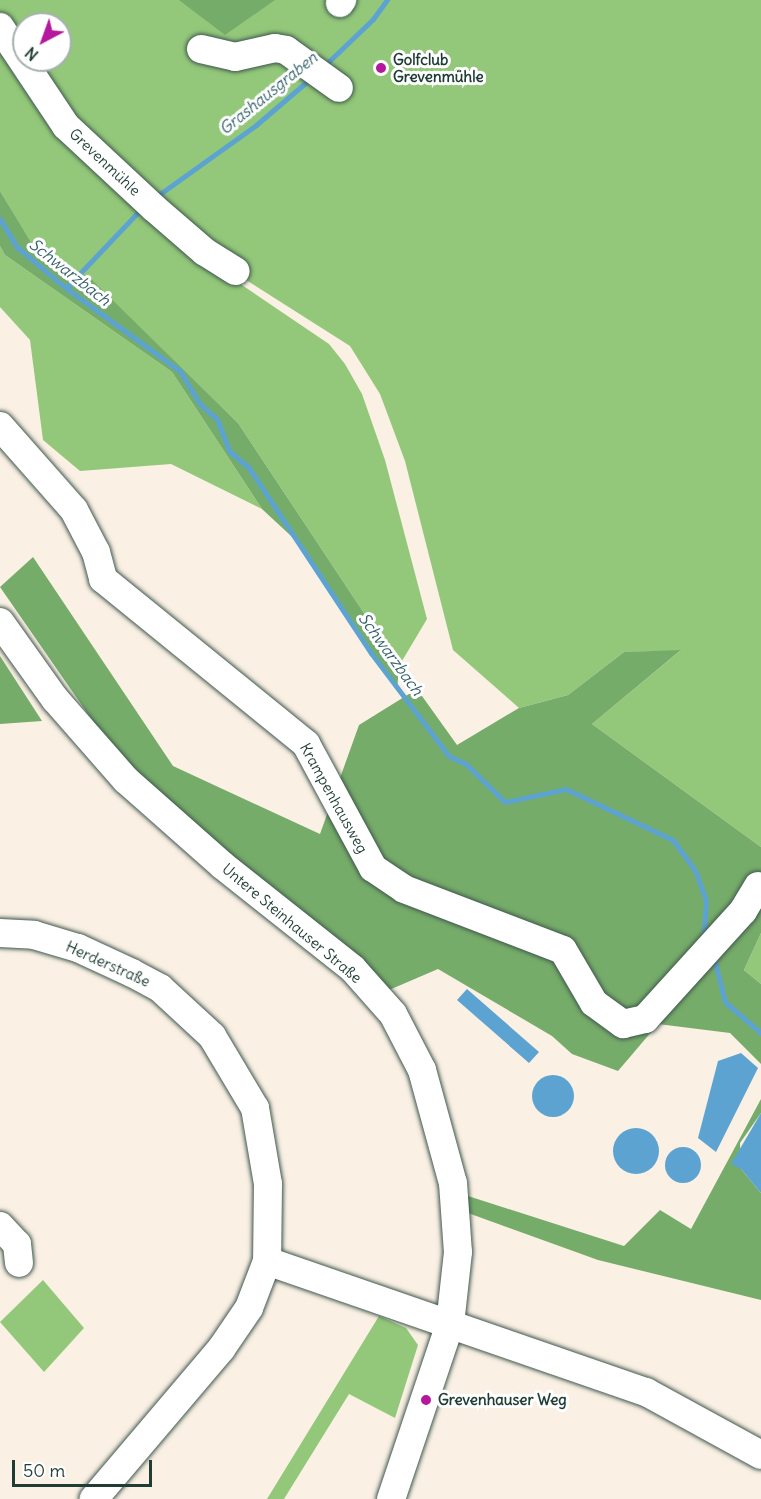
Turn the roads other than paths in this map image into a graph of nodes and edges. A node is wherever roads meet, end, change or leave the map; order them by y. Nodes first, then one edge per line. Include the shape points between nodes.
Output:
1 (0, 27) edge
2 (201, 49) dead end
3 (332, 83) dead end
4 (235, 272) dead end
5 (0, 426) edge
6 (0, 622) edge
7 (758, 886) dead end
8 (0, 933) edge
9 (0, 1226) edge
10 (267, 1261) junction
11 (19, 1263) dead end
12 (450, 1324) junction
13 (761, 1455) edge
14 (94, 1499) edge
15 (391, 1499) edge

1 - 4 street, Grevenmühle via 66,126 154,208
2 - 3 street via 235,57 275,48 286,50
5 - 7 street, Krampenhausweg via 74,510 96,552 103,579 306,744 373,868 404,889 563,950 594,1004 623,1024 645,1019 719,938
6 - 12 street, Untere Steinhauser Straße via 55,699 126,780 222,865 353,969 393,1014 422,1070 453,1183 458,1252
8 - 10 street, Herderstraße via 34,935 78,948 132,973 160,988 212,1036 255,1108 268,1184
9 - 11 street via 16,1244
10 - 12 street
10 - 14 street, Herderstraße via 249,1308 221,1349
12 - 13 street via 646,1392
12 - 15 street, Untere Steinhauser Straße

